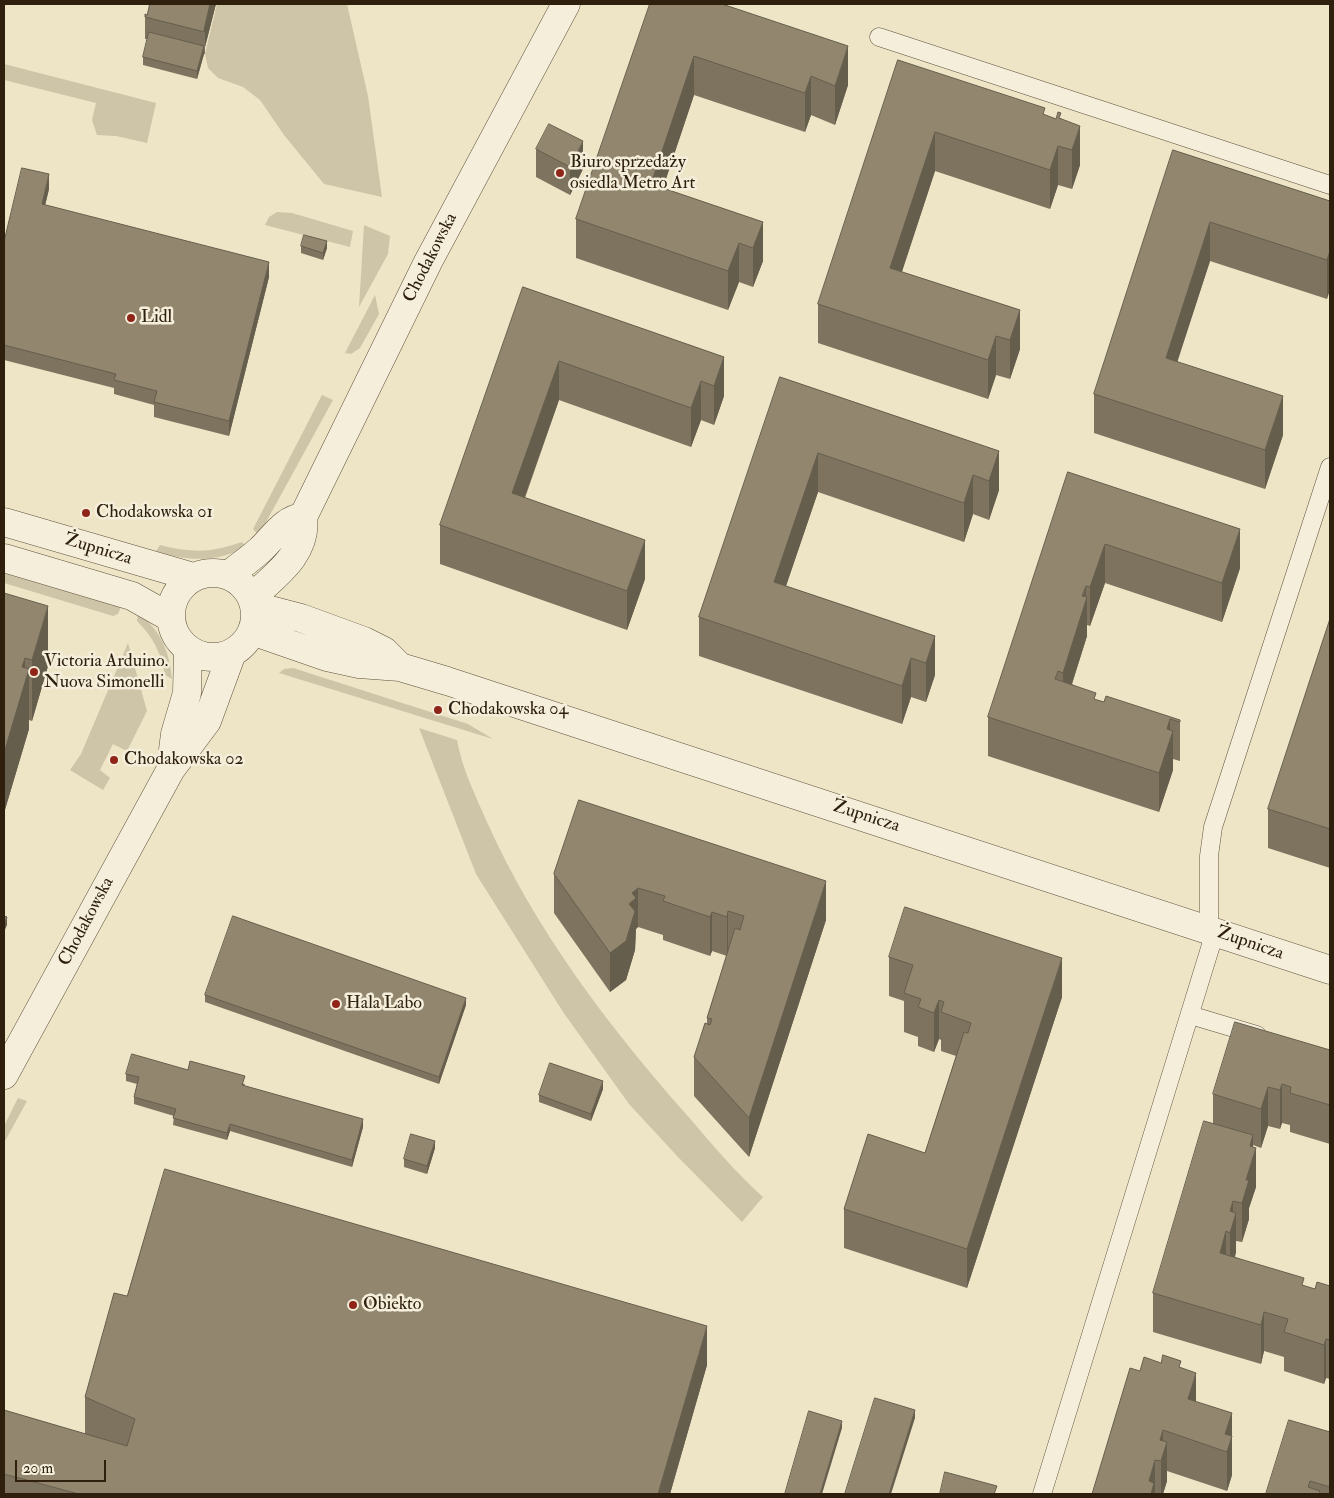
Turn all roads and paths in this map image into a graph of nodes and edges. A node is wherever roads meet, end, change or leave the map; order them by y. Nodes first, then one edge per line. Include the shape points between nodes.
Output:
1 (566, 4) edge
2 (879, 38) dead end
3 (1330, 185) edge
4 (1330, 467) edge
5 (303, 517) junction
6 (4, 522) edge
7 (4, 558) edge
8 (228, 575) junction
9 (193, 577) junction
10 (253, 612) junction
11 (170, 618) junction
12 (188, 650) junction
13 (232, 653) junction
14 (170, 769) junction
15 (1212, 931) junction
16 (1330, 970) edge
17 (1190, 1015) junction
18 (1274, 1040) edge
19 (4, 1076) edge
20 (1042, 1494) edge

1 - 5 street, Chodakowska via 428,262
2 - 3 lane
4 - 15 lane via 1213,827 1209,856
5 - 8 street via 287,523 261,550
5 - 10 street, Chodakowska via 305,531 301,544
6 - 9 street, Żupnicza
7 - 11 street, Żupnicza via 132,596
8 - 9 street via 205,573
8 - 10 street via 238,580
9 - 11 street via 176,594
10 - 13 street via 242,647
10 - 15 street, Żupnicza via 351,662 400,667
11 - 12 street via 179,641
12 - 13 street via 211,658
12 - 14 street, Chodakowska via 188,693
13 - 14 street, Chodakowska via 207,721
14 - 19 street, Chodakowska
15 - 16 street, Żupnicza
15 - 17 lane
17 - 18 lane
17 - 20 lane

